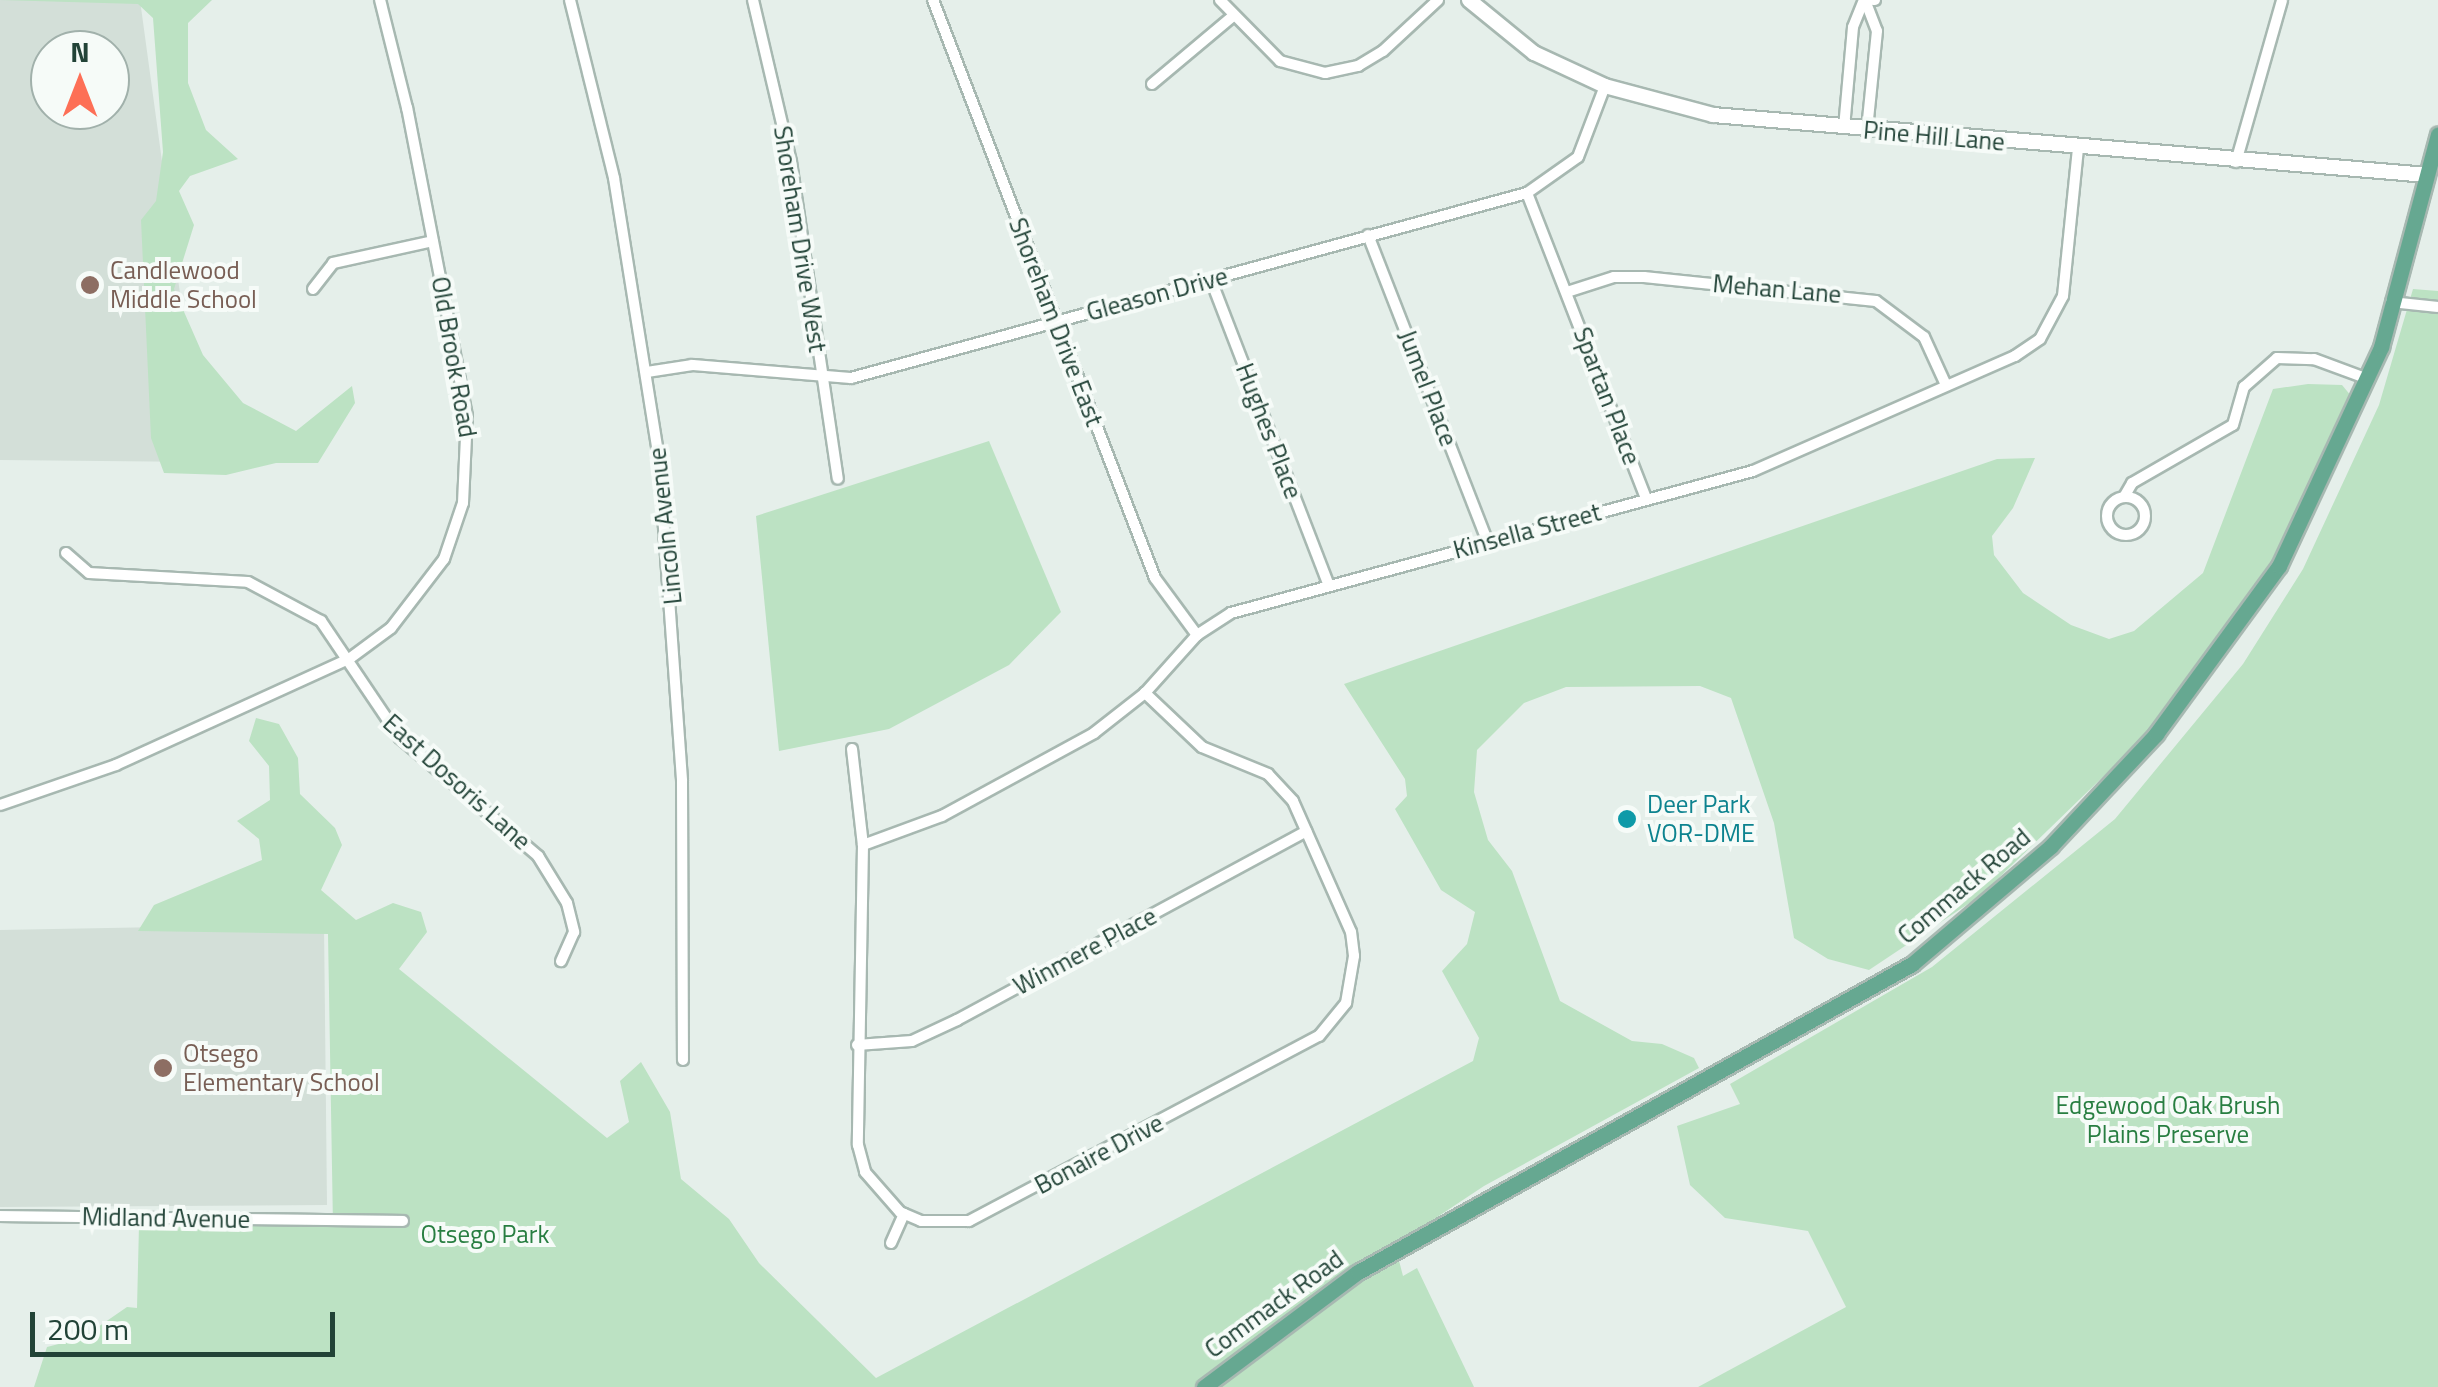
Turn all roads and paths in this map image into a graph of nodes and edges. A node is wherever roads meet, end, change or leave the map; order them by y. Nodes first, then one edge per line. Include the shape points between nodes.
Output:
1 (380, 0) edge
2 (570, 0) edge
3 (753, 0) edge
4 (933, 0) edge
5 (1220, 0) edge
6 (1438, 0) edge
7 (1470, 0) edge
8 (1869, 0) edge
9 (2282, 0) edge
10 (1233, 16) junction
11 (1152, 84) dead end
12 (1605, 86) junction
13 (1844, 128) junction
14 (1868, 129) junction
15 (2438, 135) edge
16 (2078, 148) junction
17 (2236, 162) junction
18 (2433, 174) edge
19 (1527, 193) junction
20 (1368, 235) junction
21 (433, 241) junction
22 (1211, 280) junction
23 (313, 288) dead end
24 (1567, 292) junction
25 (2391, 302) junction
26 (2438, 306) edge
27 (1054, 322) junction
28 (647, 372) junction
29 (822, 379) junction
30 (2368, 379) junction
31 (1946, 385) junction
32 (838, 479) dead end
33 (2124, 497) dead end
34 (1646, 499) junction
35 (1487, 541) junction
36 (66, 553) dead end
37 (1328, 583) junction
38 (1197, 635) junction
39 (349, 659) junction
40 (1144, 693) junction
41 (852, 749) dead end
42 (0, 805) edge
43 (1306, 831) junction
44 (862, 845) junction
45 (561, 961) dead end
46 (857, 1046) junction
47 (683, 1060) dead end
48 (904, 1214) junction
49 (0, 1216) edge
50 (403, 1221) dead end
51 (891, 1243) dead end
52 (1204, 1387) edge

1 - 21 street, Old Brook Road
2 - 28 street, Lincoln Avenue via 614,178
3 - 29 street, Shoreham Drive West via 791,162
4 - 27 street, Shoreham Drive East
5 - 10 street
6 - 10 street via 1383,50 1358,66 1325,73 1280,61
7 - 12 street, Pine Hill Lane via 1534,53
8 - 13 street via 1853,27
8 - 14 street via 1877,31
9 - 17 street
10 - 11 street
12 - 13 street, Pine Hill Lane via 1713,116
12 - 19 street, Gleason Drive via 1578,157
13 - 14 street, Pine Hill Lane
14 - 16 street, Pine Hill Lane
15 - 18 main road, Commack Road
16 - 17 street, Pine Hill Lane
16 - 31 street, Kinsella Street via 2068,273 2055,318 2015,356
17 - 18 street, Pine Hill Lane
18 - 25 main road, Commack Road
19 - 20 street, Gleason Drive
19 - 24 street, Spartan Place
20 - 22 street, Gleason Drive
20 - 35 street, Jumel Place
21 - 23 street via 333,262
21 - 39 street, Old Brook Road via 467,416 464,503 428,586 392,628
22 - 27 street, Gleason Drive
22 - 37 street, Hughes Place
24 - 31 street, Mehan Lane via 1614,277 1644,277 1876,301 1924,337
24 - 34 street, Spartan Place
25 - 26 street
25 - 30 main road, Commack Road
27 - 29 street, Gleason Drive via 851,378
27 - 38 street, Shoreham Drive East via 1155,578
28 - 29 street, Gleason Drive via 692,365
28 - 47 street, Lincoln Avenue via 674,599
29 - 32 street, Shoreham Drive West
30 - 33 street via 2314,359 2278,358 2244,388 2233,425 2132,483
30 - 52 main road, Commack Road via 2318,493 2246,619 2156,734 1977,914 1842,1007 1358,1272
31 - 34 street, Kinsella Street via 1753,471
34 - 35 street, Kinsella Street
35 - 37 street, Kinsella Street
36 - 39 street, East Dosoris Lane via 89,573 216,578 273,591 321,620
37 - 38 street, Kinsella Street via 1249,606
38 - 40 street, Kinsella Street
39 - 42 street, Old Brook Road via 176,740
39 - 45 street, East Dosoris Lane via 400,738 538,856 567,903 574,932
40 - 43 street, Bonaire Drive via 1202,747 1282,785
40 - 44 street, Kinsella Street via 1094,733 942,816
41 - 44 street
43 - 46 street, Winmere Place via 912,1042
43 - 48 street, Bonaire Drive via 1341,905 1354,956 1335,1022 969,1221 921,1221
44 - 46 street
46 - 48 street via 855,1114 865,1172
48 - 51 street
49 - 50 street, Midland Avenue

